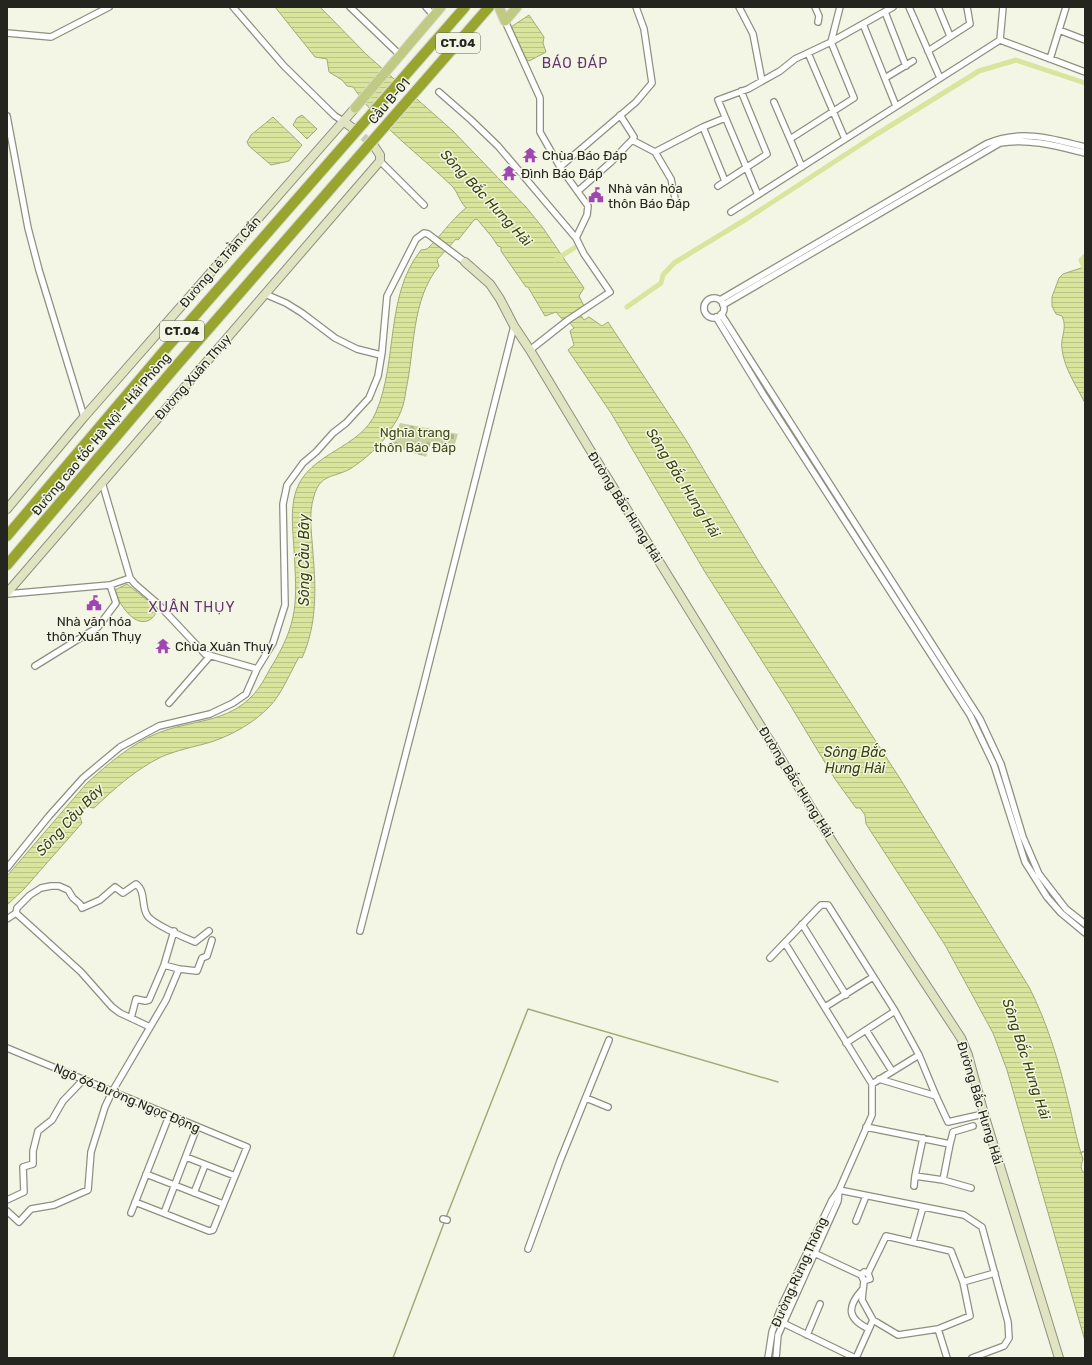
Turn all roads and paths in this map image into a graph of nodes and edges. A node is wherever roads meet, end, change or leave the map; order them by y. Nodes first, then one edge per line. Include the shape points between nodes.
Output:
1 (109, 7) edge
2 (233, 7) edge
3 (350, 7) edge
4 (426, 7) edge
5 (442, 7) edge
6 (465, 7) edge
7 (489, 7) edge
8 (499, 7) edge
9 (517, 7) edge
10 (636, 7) edge
11 (746, 7) edge
12 (815, 7) edge
13 (840, 7) edge
14 (893, 7) edge
15 (909, 7) edge
16 (938, 7) edge
17 (967, 7) edge
18 (1003, 7) edge
19 (1066, 7) edge
20 (739, 8) edge
21 (885, 12) junction
22 (434, 16) junction
23 (505, 21) junction
24 (818, 22) dead end
25 (863, 24) junction
26 (1059, 30) junction
27 (7, 33) edge
28 (950, 36) junction
29 (1000, 40) junction
30 (1085, 40) edge
31 (831, 42) junction
32 (928, 51) junction
33 (808, 53) junction
34 (398, 58) junction
35 (1050, 59) junction
36 (913, 61) dead end
37 (906, 66) junction
38 (1085, 72) edge
39 (885, 78) junction
40 (940, 78) junction
41 (762, 81) junction
42 (741, 91) junction
43 (438, 92) dead end
44 (774, 102) dead end
45 (896, 106) junction
46 (355, 108) joint
47 (833, 111) junction
48 (620, 115) junction
49 (7, 116) edge
50 (725, 118) junction
51 (343, 121) junction
52 (703, 127) junction
53 (357, 129) junction
54 (790, 139) junction
55 (845, 139) junction
56 (632, 140) junction
57 (373, 143) junction
58 (1085, 146) edge
59 (655, 152) junction
60 (1085, 152) edge
61 (973, 154) junction
62 (380, 161) junction
63 (560, 167) junction
64 (747, 167) junction
65 (802, 167) junction
66 (725, 181) junction
67 (718, 186) dead end
68 (578, 191) junction
69 (758, 195) junction
70 (675, 198) dead end
71 (424, 204) dead end
72 (731, 212) dead end
73 (576, 238) junction
74 (465, 262) joint
75 (265, 294) junction
76 (722, 303) junction
77 (719, 316) junction
78 (514, 326) junction
79 (530, 350) junction
80 (381, 355) junction
81 (177, 364) junction
82 (84, 417) junction
83 (810, 452) junction
84 (803, 456) junction
85 (102, 482) junction
86 (7, 509) edge
87 (7, 536) edge
88 (7, 565) edge
89 (7, 568) edge
90 (130, 578) junction
91 (894, 583) junction
92 (110, 585) junction
93 (887, 586) junction
94 (7, 593) edge
95 (210, 656) junction
96 (35, 666) dead end
97 (257, 669) junction
98 (169, 703) dead end
99 (992, 743) junction
100 (985, 746) junction
101 (7, 868) edge
102 (16, 913) junction
103 (7, 919) edge
104 (1079, 921) junction
105 (802, 924) junction
106 (1085, 924) edge
107 (1076, 926) junction
108 (174, 931) junction
109 (209, 931) dead end
110 (360, 931) dead end
111 (1085, 933) edge
112 (212, 940) dead end
113 (785, 943) junction
114 (770, 958) dead end
115 (164, 964) junction
116 (179, 969) junction
117 (873, 977) junction
118 (846, 995) junction
119 (825, 1008) junction
120 (895, 1012) junction
121 (130, 1018) junction
122 (150, 1027) junction
123 (866, 1030) junction
124 (609, 1040) dead end
125 (846, 1043) junction
126 (7, 1048) edge
127 (919, 1055) junction
128 (892, 1071) junction
129 (82, 1080) junction
130 (879, 1080) junction
131 (872, 1084) junction
132 (112, 1092) junction
133 (936, 1096) junction
134 (586, 1098) junction
135 (608, 1107) dead end
136 (979, 1115) dead end
137 (169, 1116) junction
138 (974, 1126) dead end
139 (197, 1127) junction
140 (866, 1127) junction
141 (923, 1138) junction
142 (950, 1144) junction
143 (186, 1158) junction
144 (205, 1166) junction
145 (146, 1174) junction
146 (235, 1176) junction
147 (915, 1176) junction
148 (943, 1180) junction
149 (175, 1185) junction
150 (914, 1186) dead end
151 (970, 1188) dead end
152 (839, 1190) junction
153 (194, 1193) junction
154 (866, 1196) junction
155 (7, 1200) edge
156 (135, 1202) junction
157 (223, 1204) junction
158 (922, 1207) junction
159 (7, 1211) edge
160 (131, 1213) dead end
161 (164, 1213) junction
162 (856, 1221) dead end
163 (913, 1242) junction
164 (528, 1249) dead end
165 (809, 1251) junction
166 (815, 1253) junction
167 (868, 1273) junction
168 (995, 1273) junction
169 (861, 1275) junction
170 (864, 1281) junction
171 (963, 1282) junction
172 (862, 1290) junction
173 (820, 1304) dead end
174 (873, 1320) junction
175 (783, 1323) junction
176 (869, 1328) junction
177 (938, 1329) junction
178 (807, 1335) junction
179 (768, 1358) edge
180 (776, 1358) edge
181 (856, 1358) edge
182 (948, 1358) edge
183 (972, 1358) edge
184 (1059, 1358) edge

1 - 27 street via 51,37
2 - 51 street via 284,66
3 - 34 street
4 - 22 street
5 - 22 main road
6 - 53 highway, Cầu B-01 / CT.04
7 - 57 highway, Cầu B-01 / CT.04
8 - 23 main road
9 - 23 main road
10 - 48 street via 644,29 652,83 636,102
11 - 20 street
12 - 24 street via 819,16
13 - 31 street
14 - 21 street
15 - 32 street
16 - 28 street
17 - 28 street via 970,24
18 - 29 street
19 - 26 street
20 - 41 street via 753,34
21 - 25 street
21 - 37 street
22 - 34 main road
23 - 63 street via 540,98 539,129
25 - 31 street
25 - 39 street
26 - 30 street
26 - 35 street
28 - 32 street
29 - 35 street
29 - 40 street
31 - 33 street
31 - 47 street via 854,98
32 - 40 street
33 - 41 street
33 - 47 street
34 - 46 main road
35 - 38 street
36 - 37 street
37 - 39 street
39 - 45 street
40 - 45 street
41 - 42 street
42 - 50 street via 718,100
42 - 64 street via 767,154
43 - 73 street via 498,146
44 - 54 street
45 - 55 street
46 - 51 street, Đường Lê Trần Cẩn
47 - 54 street
47 - 55 street
48 - 56 street via 632,132
48 - 63 street
49 - 82 street via 37,263
50 - 52 street
50 - 64 street
51 - 53 street
51 - 82 street, Đường Lê Trần Cẩn
52 - 59 street
52 - 66 street
53 - 87 highway, Đường cao tốc Hà Nội – Hải Phòng / CT.04
54 - 65 street
55 - 65 street
56 - 59 street
56 - 68 street
57 - 62 street via 380,155
57 - 81 highway, Đường cao tốc Hà Nội – Hải Phòng / CT.04
58 - 61 street via 1048,138 1001,137
59 - 70 street via 672,179
60 - 61 street via 1040,142 1012,141
61 - 76 street
62 - 71 street
62 - 75 street, Đường Xuân Thụy
63 - 68 street
64 - 66 street
64 - 69 street
65 - 69 street
66 - 67 street
68 - 73 street via 589,210
69 - 72 street
73 - 79 street via 610,292
74 - 78 street, Đường Bắc Hưng Hải via 490,284
74 - 80 street, Đường Bắc Hưng Hải via 424,233 416,239 390,289 385,305
75 - 80 street via 297,310 334,338 357,349
75 - 85 street, Đường Xuân Thụy
76 - 77 street
76 - 77 street via 711,299 705,305 707,314
77 - 83 street
77 - 84 street
78 - 79 street, Đường Bắc Hưng Hải
78 - 110 street
79 - 184 street, Đường Bắc Hưng Hải via 833,843 961,1038
80 - 97 street via 378,376 369,398 290,479 283,504 285,604 273,643
81 - 88 highway, Đường cao tốc Hà Nội – Hải Phòng / CT.04
81 - 89 highway
82 - 86 street, Đường Lê Trần Cẩn
83 - 84 street
83 - 91 street
84 - 93 street
85 - 90 street
85 - 94 street, Đường Xuân Thụy
90 - 92 street
90 - 95 street via 203,652
91 - 93 street
91 - 99 street
92 - 94 street
92 - 96 street via 116,603 98,627
93 - 100 street via 970,715
95 - 97 street
95 - 98 street
97 - 101 street via 250,688 241,698 210,714 166,723 140,735 110,755 83,778
99 - 100 street
99 - 104 street via 1023,837 1039,874 1066,909
100 - 107 street via 994,765 1025,862 1047,897
102 - 103 street
102 - 108 street via 22,902 41,888 66,888 82,908 100,900 115,887 123,893 136,884 141,890 144,910 149,918
102 - 121 street via 81,972 112,1007
104 - 106 street
104 - 107 street
105 - 113 street
105 - 117 street via 822,905 828,905
105 - 118 street
107 - 111 street
108 - 109 street via 195,942
108 - 115 street
112 - 116 street via 207,956 202,958 197,971
113 - 114 street
113 - 119 street
115 - 116 street
115 - 121 street via 149,1000 136,999
116 - 122 street via 166,1000
117 - 118 street
117 - 120 street
118 - 119 street
119 - 125 street
120 - 123 street
120 - 127 street
121 - 122 street
122 - 132 street
123 - 125 street
123 - 128 street
124 - 134 street
125 - 131 street
126 - 129 street, Ngõ 66 Đường Ngọc Động
127 - 128 street
127 - 133 street
128 - 130 street
129 - 132 street, Ngõ 66 Đường Ngọc Động
129 - 155 street via 63,1101 52,1120 38,1131 33,1148 33,1164 23,1167 24,1192
130 - 131 street
130 - 133 street
131 - 140 street, Đường Rừng Thông via 872,1115
132 - 137 street, Ngõ 66 Đường Ngọc Động
132 - 159 street via 91,1152 87,1192 54,1205 31,1209 19,1222
133 - 136 street via 948,1122
134 - 135 street
134 - 164 street
137 - 139 street, Ngõ 66 Đường Ngọc Động
137 - 145 street
138 - 142 street via 953,1132
139 - 143 street
139 - 146 street, Ngõ 66 Đường Ngọc Động via 247,1147
140 - 141 street
140 - 152 street, Đường Rừng Thông
141 - 142 street
141 - 147 street
142 - 148 street
143 - 144 street
143 - 149 street
144 - 146 street
144 - 153 street
145 - 149 street
145 - 156 street
146 - 157 street
147 - 148 street
147 - 150 street
148 - 151 street
149 - 153 street
149 - 161 street
152 - 154 street
152 - 165 street, Đường Rừng Thông
152 - 166 street, Đường Rừng Thông via 838,1201
153 - 157 street
154 - 158 street
154 - 162 street
156 - 160 street
156 - 161 street
157 - 161 street via 215,1228 209,1231
158 - 163 street
158 - 168 street via 964,1215 982,1227
163 - 167 street via 886,1236
163 - 171 street via 951,1251
165 - 166 street
165 - 179 street, Đường Rừng Thông via 782,1305 772,1332
166 - 169 street
166 - 175 street, Đường Rừng Thông
167 - 169 street via 864,1272
167 - 170 street via 870,1279
168 - 171 street
168 - 183 street via 1008,1322 1009,1338 1004,1346
169 - 170 street
170 - 172 street
171 - 177 street via 970,1316
172 - 174 street via 862,1300
172 - 176 street via 853,1303 852,1314 856,1322
173 - 178 street
174 - 176 street
174 - 177 street via 898,1335
175 - 178 street
175 - 180 street, Đường Rừng Thông via 778,1335
176 - 181 street
177 - 182 street
178 - 181 street

